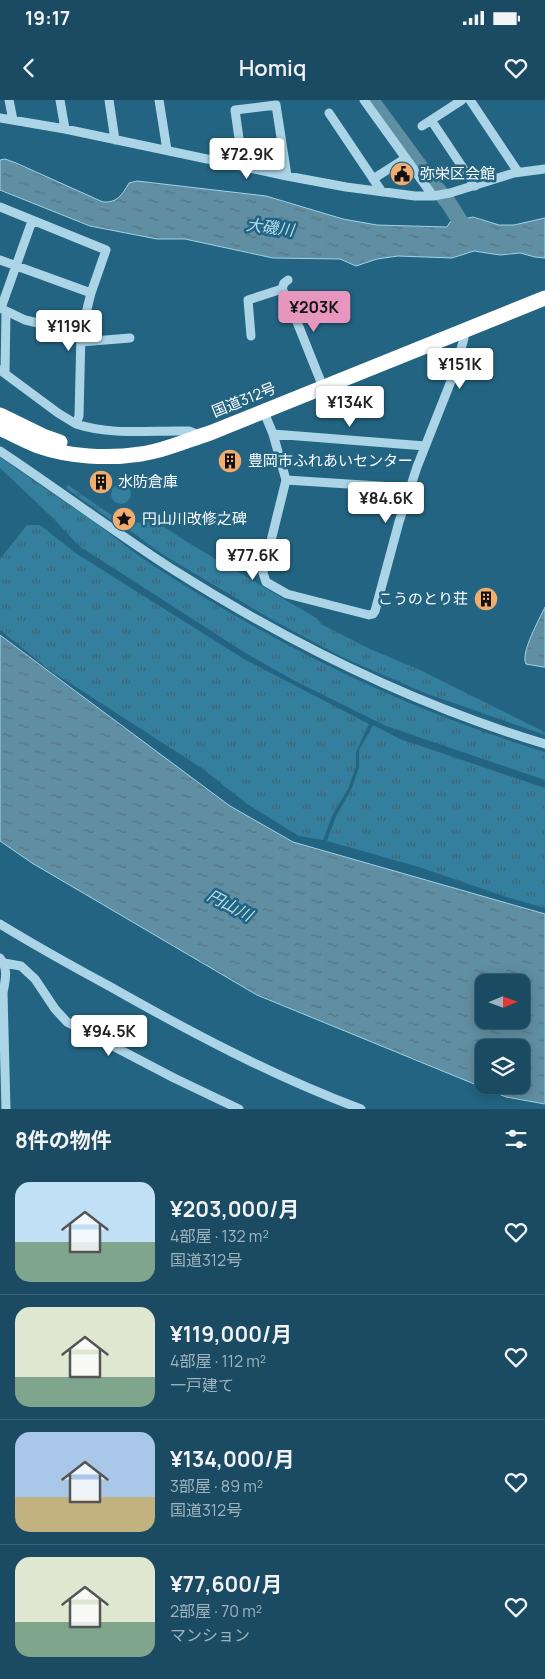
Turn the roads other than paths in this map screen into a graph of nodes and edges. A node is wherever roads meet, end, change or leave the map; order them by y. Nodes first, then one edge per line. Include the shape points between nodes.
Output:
1 (9, 100) edge
2 (60, 100) edge
3 (108, 100) edge
4 (159, 100) edge
5 (364, 100) edge
6 (462, 100) edge
7 (470, 100) edge
8 (329, 113) dead end
9 (0, 118) edge
10 (12, 120) junction
11 (431, 120) junction
12 (422, 126) dead end
13 (65, 129) junction
14 (115, 140) junction
15 (167, 150) junction
16 (406, 158) junction
17 (243, 167) junction
18 (545, 169) edge
19 (518, 172) junction
20 (286, 176) junction
21 (373, 179) junction
22 (475, 186) junction
23 (382, 192) junction
24 (433, 196) junction
25 (0, 207) edge
26 (32, 221) junction
27 (0, 260) edge
28 (16, 266) junction
29 (288, 280) dead end
30 (282, 289) junction
31 (91, 293) junction
32 (545, 298) edge
33 (2, 309) edge
34 (464, 330) junction
35 (251, 336) dead end
36 (81, 338) junction
37 (130, 338) dead end
38 (2, 372) edge
39 (323, 387) junction
40 (264, 412) junction
41 (0, 415) edge
42 (76, 424) junction
43 (0, 428) edge
44 (273, 434) junction
45 (196, 438) junction
46 (178, 444) junction
47 (425, 446) junction
48 (0, 451) edge
49 (286, 480) junction
50 (410, 488) junction
51 (545, 744) edge
52 (0, 924) edge
53 (2, 961) edge
54 (1, 992) edge
55 (6, 1109) edge
56 (239, 1109) edge
57 (360, 1109) edge

1 - 10 street
2 - 13 street
3 - 14 street
4 - 15 street
5 - 16 street
6 - 11 street
7 - 19 street
8 - 21 street
9 - 10 street
10 - 13 street
11 - 12 street
11 - 22 street
13 - 14 street
14 - 15 street
15 - 17 street
16 - 21 street
16 - 24 street
17 - 20 street
17 - 20 street via 236,110 276,105
18 - 19 street
19 - 22 street
20 - 23 street
21 - 23 street
22 - 24 street
23 - 24 street
25 - 26 street
26 - 28 street
26 - 31 street via 106,250
27 - 28 street
28 - 31 street
28 - 33 street
29 - 30 street
30 - 35 street via 248,300
30 - 39 street
31 - 36 street
32 - 34 highway, 国道312号
33 - 36 street
33 - 38 street
34 - 39 highway, 国道312号
34 - 47 street via 454,371
36 - 37 street
36 - 42 street via 79,416
38 - 42 street
39 - 40 highway, 国道312号
40 - 44 street
40 - 45 highway, 国道312号
41 - 46 highway, 国道312号 via 43,436 80,446 119,449
42 - 45 street via 108,432 189,431
43 - 46 highway, 国道312号 via 38,446 78,454 142,454
44 - 47 street
44 - 49 street
45 - 46 highway, 国道312号
47 - 50 street
48 - 51 street via 169,566 250,616 340,665 448,711
49 - 50 street
49 - 50 street via 262,574 266,582 287,594 369,615 376,611
52 - 57 street via 239,1056
53 - 54 street via 6,975
53 - 56 street via 21,966 35,979 67,1022
54 - 55 street

